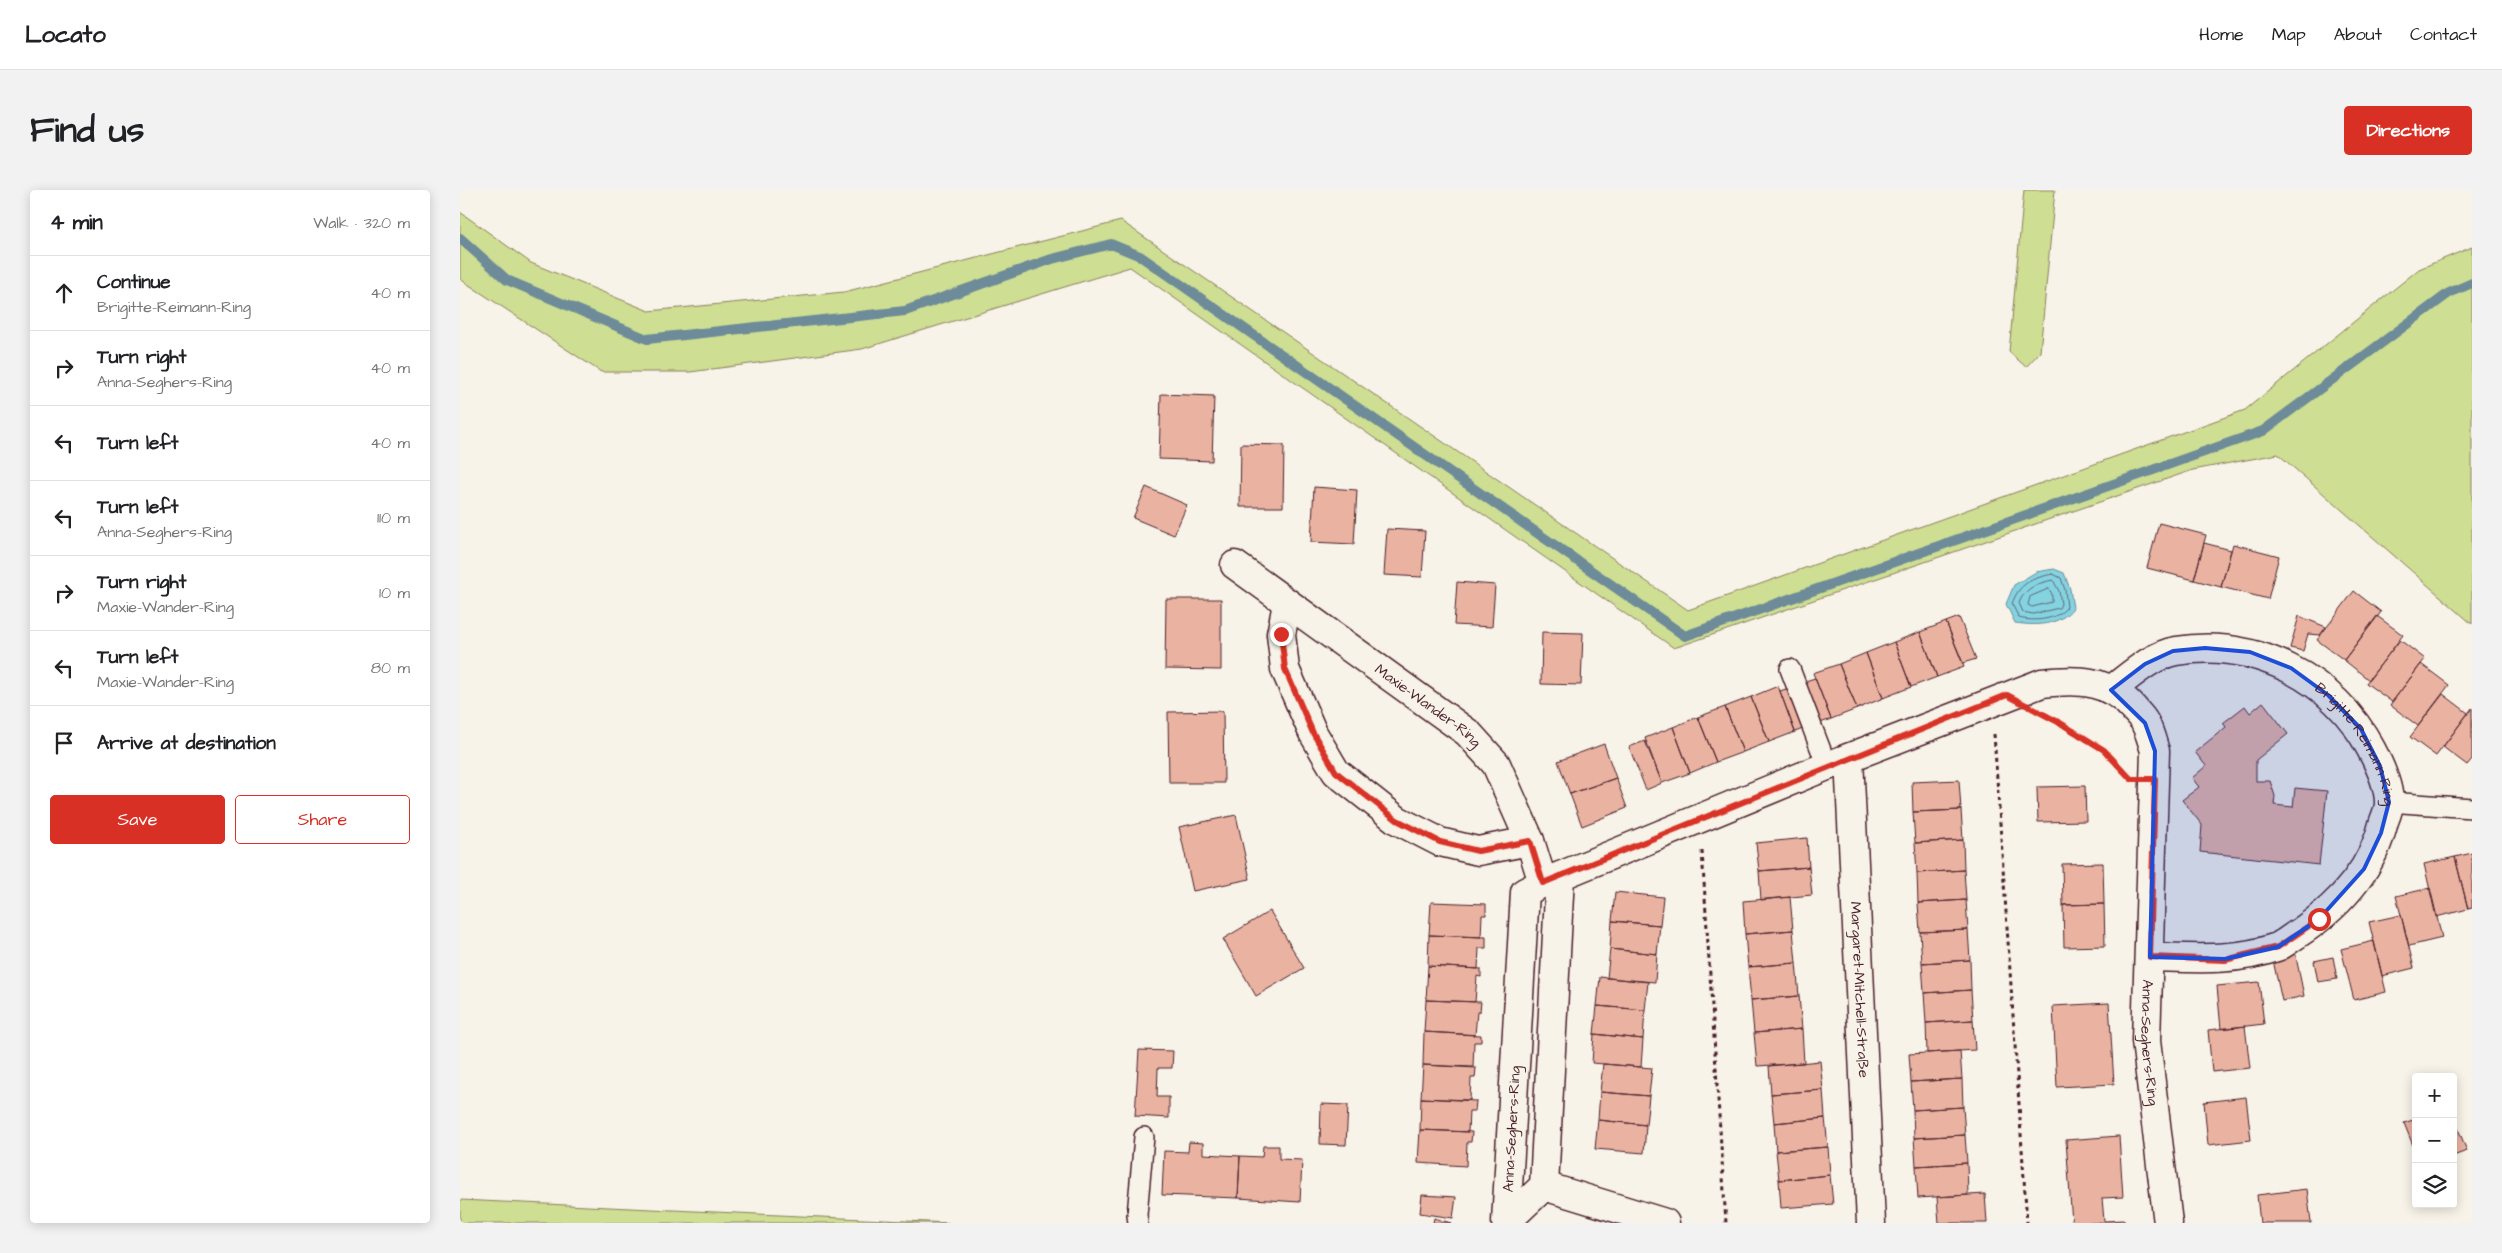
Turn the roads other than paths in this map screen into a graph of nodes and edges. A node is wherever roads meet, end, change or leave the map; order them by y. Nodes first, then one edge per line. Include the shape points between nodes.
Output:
1 (1235, 564) dead end
2 (1287, 604) junction
3 (1790, 669) dead end
4 (2111, 690) junction
5 (1838, 762) junction
6 (2389, 802) junction
7 (2472, 808) edge
8 (1530, 841) junction
9 (1552, 880) junction
10 (2150, 957) junction
11 (1144, 1137) dead end
12 (1544, 1186) junction
13 (1138, 1223) edge
14 (1665, 1223) edge
15 (1871, 1223) edge
16 (2168, 1223) edge

1 - 2 street, Maxie-Wander-Ring
2 - 8 street, Maxie-Wander-Ring via 1468,733 1496,764
2 - 8 street via 1281,634 1285,669 1313,733 1336,772 1397,820 1440,842 1478,851
3 - 5 lane
4 - 5 street, Anna-Seghers-Ring via 2094,682 2042,683
4 - 6 street, Brigitte-Reimann-Ring via 2145,664 2173,651 2205,648 2250,652 2291,668 2328,695 2361,730 2380,766
4 - 10 street, Anna-Seghers-Ring via 2128,702 2146,723 2155,751
5 - 9 street, Anna-Seghers-Ring
5 - 15 street, Margaret-Mitchell-Straße
6 - 7 lane
6 - 10 street, Brigitte-Reimann-Ring via 2382,832 2364,869 2346,894 2319,919 2278,947 2225,960
8 - 9 street, Maxie-Wander-Ring
9 - 12 street
9 - 12 street, Anna-Seghers-Ring via 1525,892 1506,1222
10 - 16 street, Anna-Seghers-Ring via 2146,987 2146,1041
11 - 13 lane
12 - 14 street

